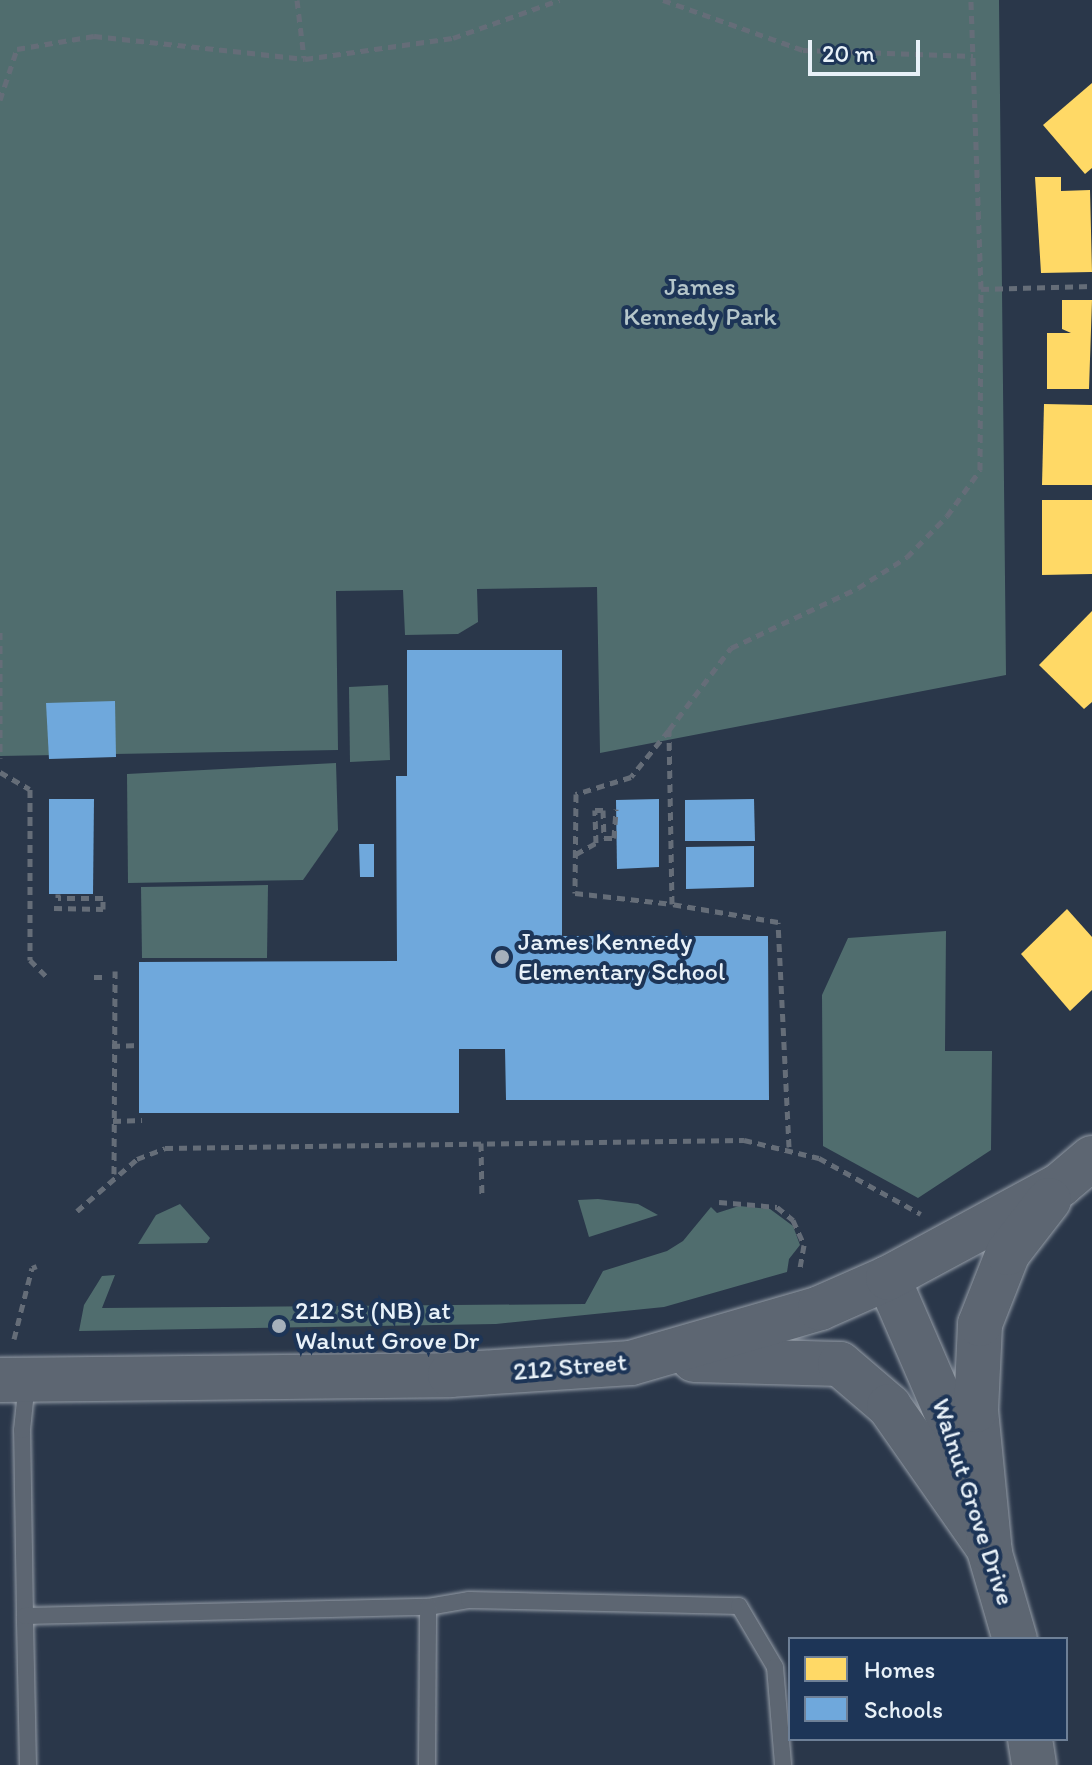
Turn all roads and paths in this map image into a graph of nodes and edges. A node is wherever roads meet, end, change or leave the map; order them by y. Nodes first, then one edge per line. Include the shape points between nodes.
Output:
1 (297, 0) edge
2 (559, 0) edge
3 (663, 0) edge
4 (971, 0) edge
5 (973, 56) junction
6 (305, 59) junction
7 (0, 100) edge
8 (1092, 286) edge
9 (981, 289) junction
10 (0, 632) edge
11 (669, 730) junction
12 (0, 758) edge
13 (0, 772) edge
14 (616, 809) dead end
15 (576, 854) junction
16 (58, 894) dead end
17 (672, 904) junction
18 (54, 908) dead end
19 (115, 971) dead end
20 (94, 977) dead end
21 (105, 977) dead end
22 (48, 978) dead end
23 (139, 1045) dead end
24 (112, 1046) junction
25 (142, 1120) dead end
26 (113, 1121) junction
27 (481, 1143) junction
28 (789, 1147) junction
29 (1076, 1172) edge
30 (114, 1175) junction
31 (482, 1198) dead end
32 (719, 1202) dead end
33 (77, 1211) dead end
34 (927, 1215) dead end
35 (37, 1266) dead end
36 (888, 1278) junction
37 (820, 1308) junction
38 (631, 1363) junction
39 (13, 1380) edge
40 (990, 1550) junction
41 (428, 1607) junction
42 (25, 1616) junction
43 (1014, 1637) edge
44 (1030, 1741) edge
45 (28, 1765) edge
46 (427, 1765) edge
47 (783, 1765) edge
48 (1034, 1765) edge

1 - 6 path
2 - 6 path via 453,38
3 - 5 path via 803,50
4 - 5 path
5 - 9 path
6 - 7 path via 94,36 17,49
8 - 9 path
9 - 11 path via 980,470 947,516 907,557 858,588 731,648
10 - 12 path
11 - 15 path via 631,777 576,794
11 - 17 path
13 - 22 path via 30,789 30,960
14 - 15 path via 614,838 604,838 603,810 595,810 596,843
15 - 17 path via 575,893
16 - 18 path via 103,898 103,909
17 - 28 path via 778,922
19 - 24 path
20 - 21 path
23 - 24 path
24 - 26 path
25 - 26 path
26 - 30 path
27 - 28 path via 744,1140
27 - 30 path via 181,1147 137,1159
27 - 31 path
28 - 34 path via 819,1158 895,1204
29 - 36 street, 212 Street
29 - 40 street via 1008,1253 980,1324 976,1410
30 - 33 path
32 - 37 path via 768,1205 793,1220 804,1245 798,1268 801,1282
35 - 39 path via 15,1333
36 - 37 street, 212 Street
36 - 40 street, Walnut Grove Drive via 955,1433
37 - 38 street, 212 Street
38 - 39 street, 212 Street via 450,1375
38 - 40 street via 733,1359 840,1364 889,1406
39 - 42 lane via 22,1430
40 - 43 street, Walnut Grove Drive
41 - 42 lane
41 - 46 lane
41 - 47 lane via 469,1600 739,1606 775,1667
42 - 45 lane
44 - 48 street

